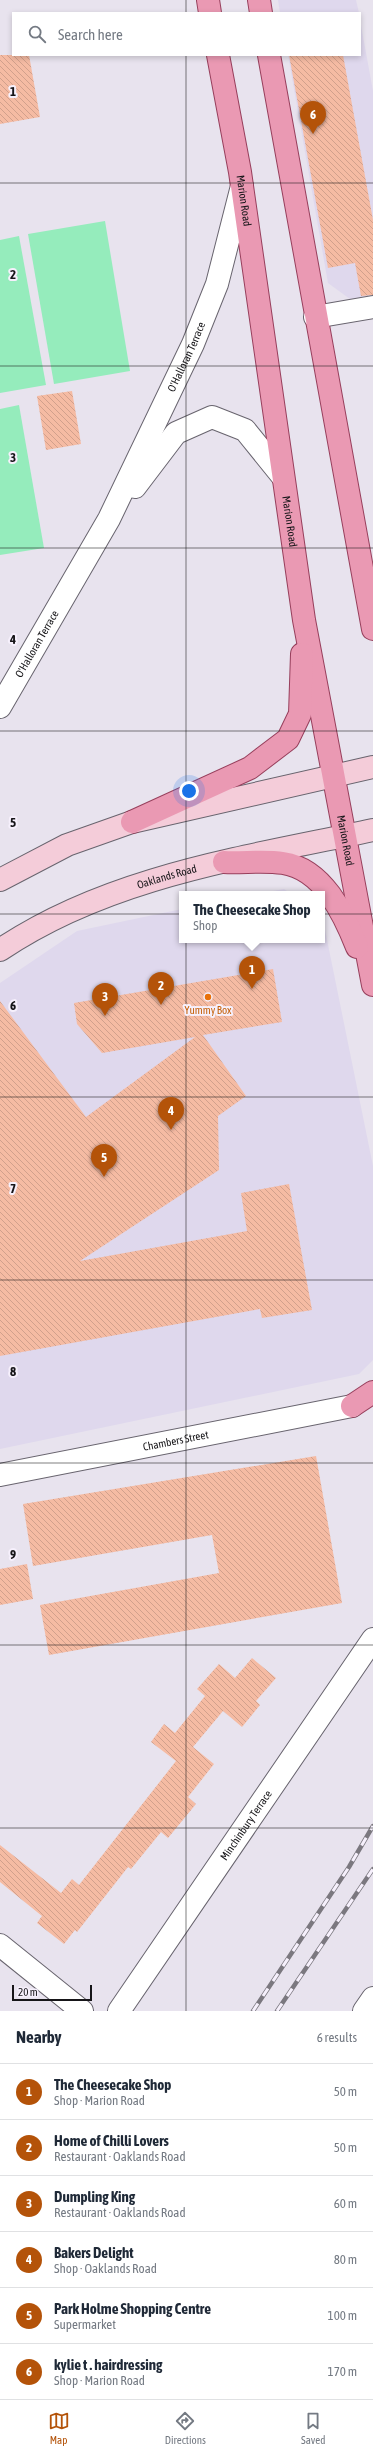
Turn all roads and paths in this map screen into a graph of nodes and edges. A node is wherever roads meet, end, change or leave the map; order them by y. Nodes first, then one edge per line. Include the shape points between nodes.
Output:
1 (208, 0) edge
2 (259, 0) edge
3 (210, 12) edge
4 (261, 12) edge
5 (218, 56) edge
6 (269, 56) edge
7 (242, 186) junction
8 (373, 307) edge
9 (315, 317) junction
10 (283, 478) junction
11 (109, 519) junction
12 (304, 620) junction
13 (373, 630) edge
14 (3, 697) edge
15 (373, 767) edge
16 (335, 775) junction
17 (132, 822) junction
18 (373, 830) edge
19 (345, 836) junction
20 (224, 862) junction
21 (0, 880) edge
22 (0, 950) edge
23 (373, 986) edge
24 (373, 1392) edge
25 (352, 1406) junction
26 (373, 1413) edge
27 (0, 1476) edge
28 (373, 1640) edge
29 (0, 1945) edge
30 (373, 1998) edge
31 (82, 2011) edge
32 (118, 2011) edge
33 (364, 2011) edge

1 - 3 main road
2 - 4 main road
5 - 7 main road, Marion Road
6 - 9 main road
7 - 10 main road, Marion Road
7 - 11 street, O'Halloran Terrace via 217,284 193,344
8 - 9 street
9 - 13 main road
10 - 11 street, O'Halloran Terrace via 245,430 212,417 176,433
10 - 12 main road, Marion Road
11 - 14 street, O'Halloran Terrace
12 - 16 main road, Marion Road
12 - 17 main road via 300,714 288,739 250,768
15 - 16 main road
16 - 17 main road
16 - 19 main road, Marion Road
17 - 21 main road via 67,845
18 - 19 main road, Oaklands Road
19 - 20 main road, Oaklands Road
19 - 23 main road, Marion Road
20 - 22 main road, Oaklands Road via 146,882 94,902 25,933
20 - 23 main road via 284,863 310,874 324,888 347,922
24 - 25 main road
25 - 26 main road
25 - 27 street, Chambers Street
28 - 32 street, Minchinbury Terrace
29 - 31 street
30 - 33 street

